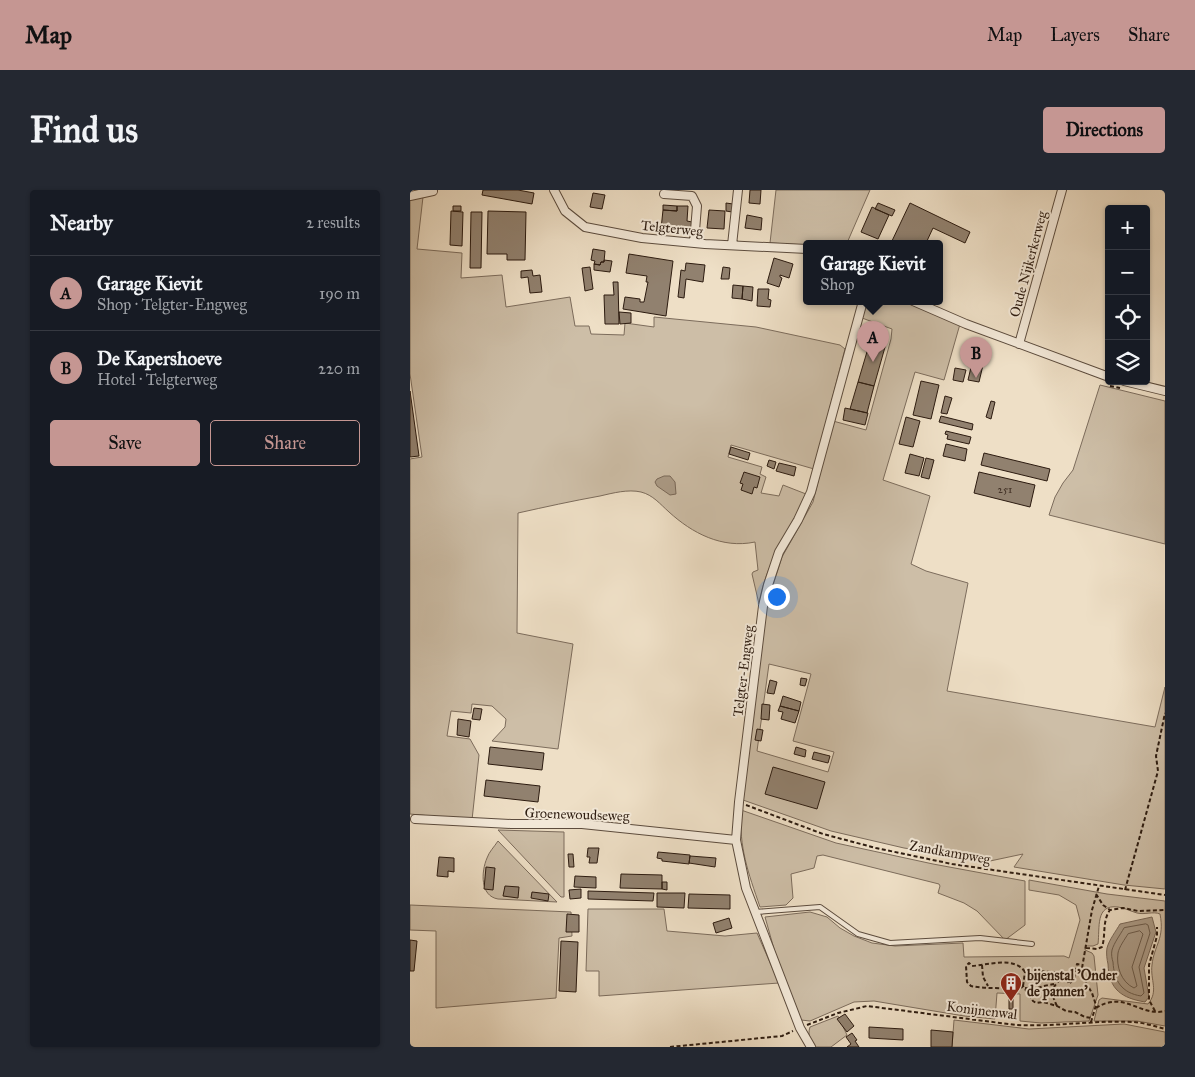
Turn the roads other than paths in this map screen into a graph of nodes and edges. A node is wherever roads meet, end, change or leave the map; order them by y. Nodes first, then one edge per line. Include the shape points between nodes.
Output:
1 (554, 190) edge
2 (738, 190) edge
3 (1062, 190) edge
4 (433, 191) edge
5 (664, 194) dead end
6 (410, 196) edge
7 (694, 243) junction
8 (732, 245) junction
9 (803, 249) edge
10 (862, 305) edge
11 (922, 305) edge
12 (1019, 344) junction
13 (1105, 376) edge
14 (1140, 385) edge
15 (1165, 391) edge
16 (415, 819) dead end
17 (736, 840) junction
18 (756, 912) junction
19 (1032, 944) dead end
20 (811, 1047) edge

1 - 7 street, Telgterweg via 565,211 585,227 642,238
2 - 8 street
3 - 12 street, Oude Nijkerkerweg
4 - 6 street
5 - 7 street via 692,196 697,206
7 - 8 street, Telgterweg
8 - 9 street, Telgterweg
10 - 17 street, Telgter-Engweg via 812,492 779,552 763,606
11 - 12 street
12 - 13 street
14 - 15 street
16 - 17 street, Groenewoudseweg via 582,824
17 - 18 street, Telgter-Engweg via 746,888
18 - 19 lane via 820,907 858,934 890,943 980,938
18 - 20 street, Telgter-Engweg via 800,1028

